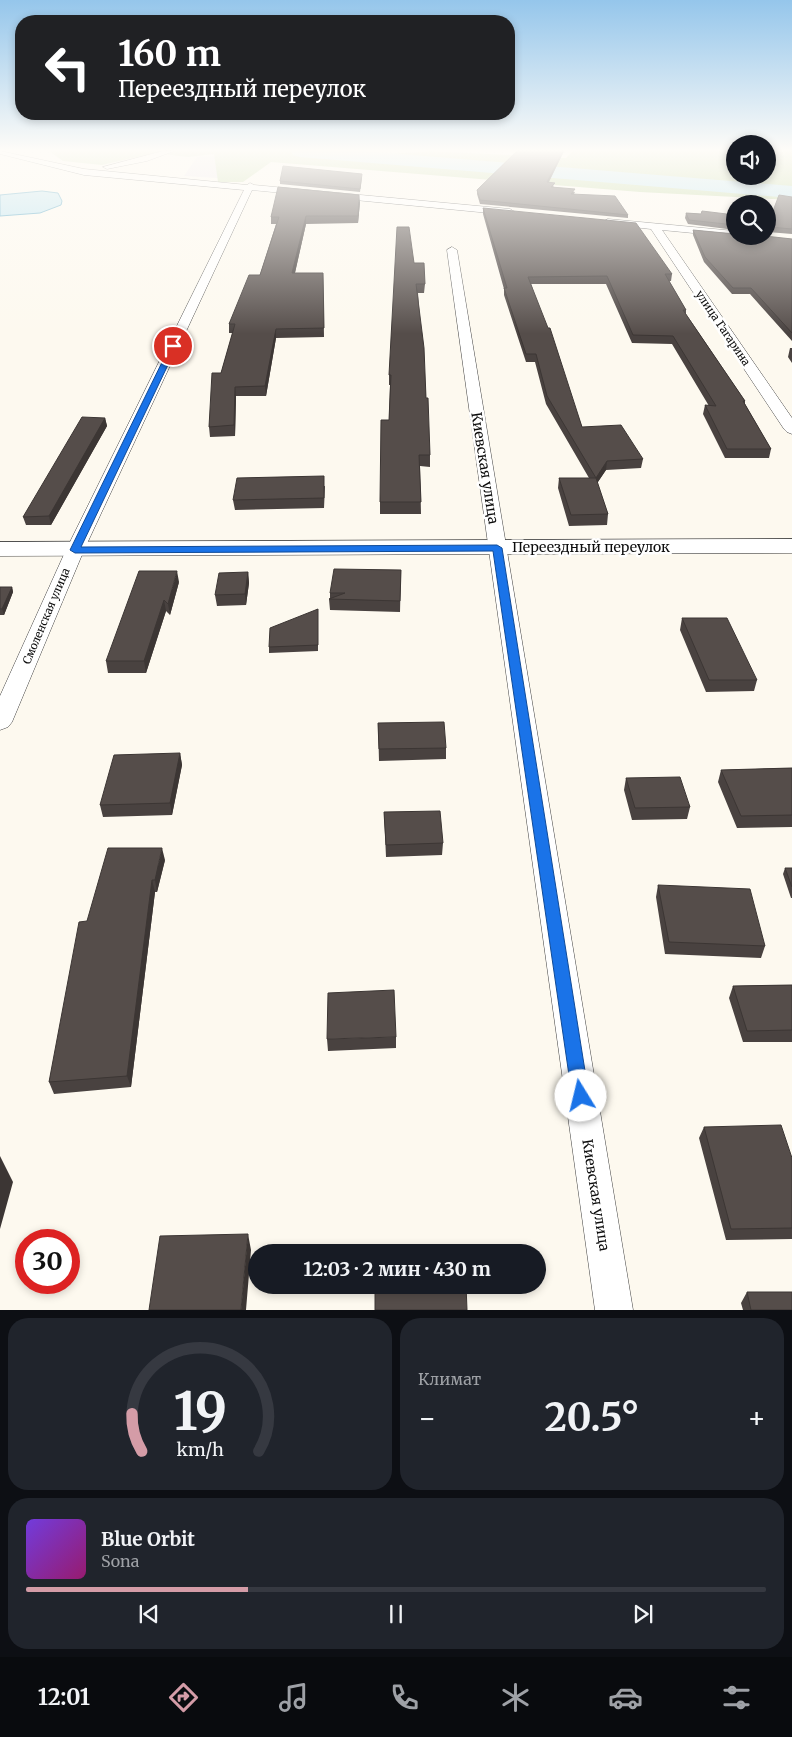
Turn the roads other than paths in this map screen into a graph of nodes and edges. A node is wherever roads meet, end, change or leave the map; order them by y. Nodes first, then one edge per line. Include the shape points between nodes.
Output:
1 (237, 212) edge
2 (595, 220) edge
3 (654, 226) junction
4 (726, 233) edge
5 (452, 250) dead end
6 (792, 429) edge
7 (792, 546) edge
8 (497, 548) junction
9 (0, 549) edge
10 (75, 550) junction
11 (0, 722) edge
12 (614, 1310) edge

1 - 10 street, Смоленская улица
2 - 3 street
3 - 4 street
3 - 6 street, улица Гагарина
5 - 8 street, Киевская улица
7 - 8 street, Переездный переулок
8 - 10 street, Переездный переулок
8 - 12 street, Киевская улица
9 - 10 street, Переездный переулок
10 - 11 street, Смоленская улица

